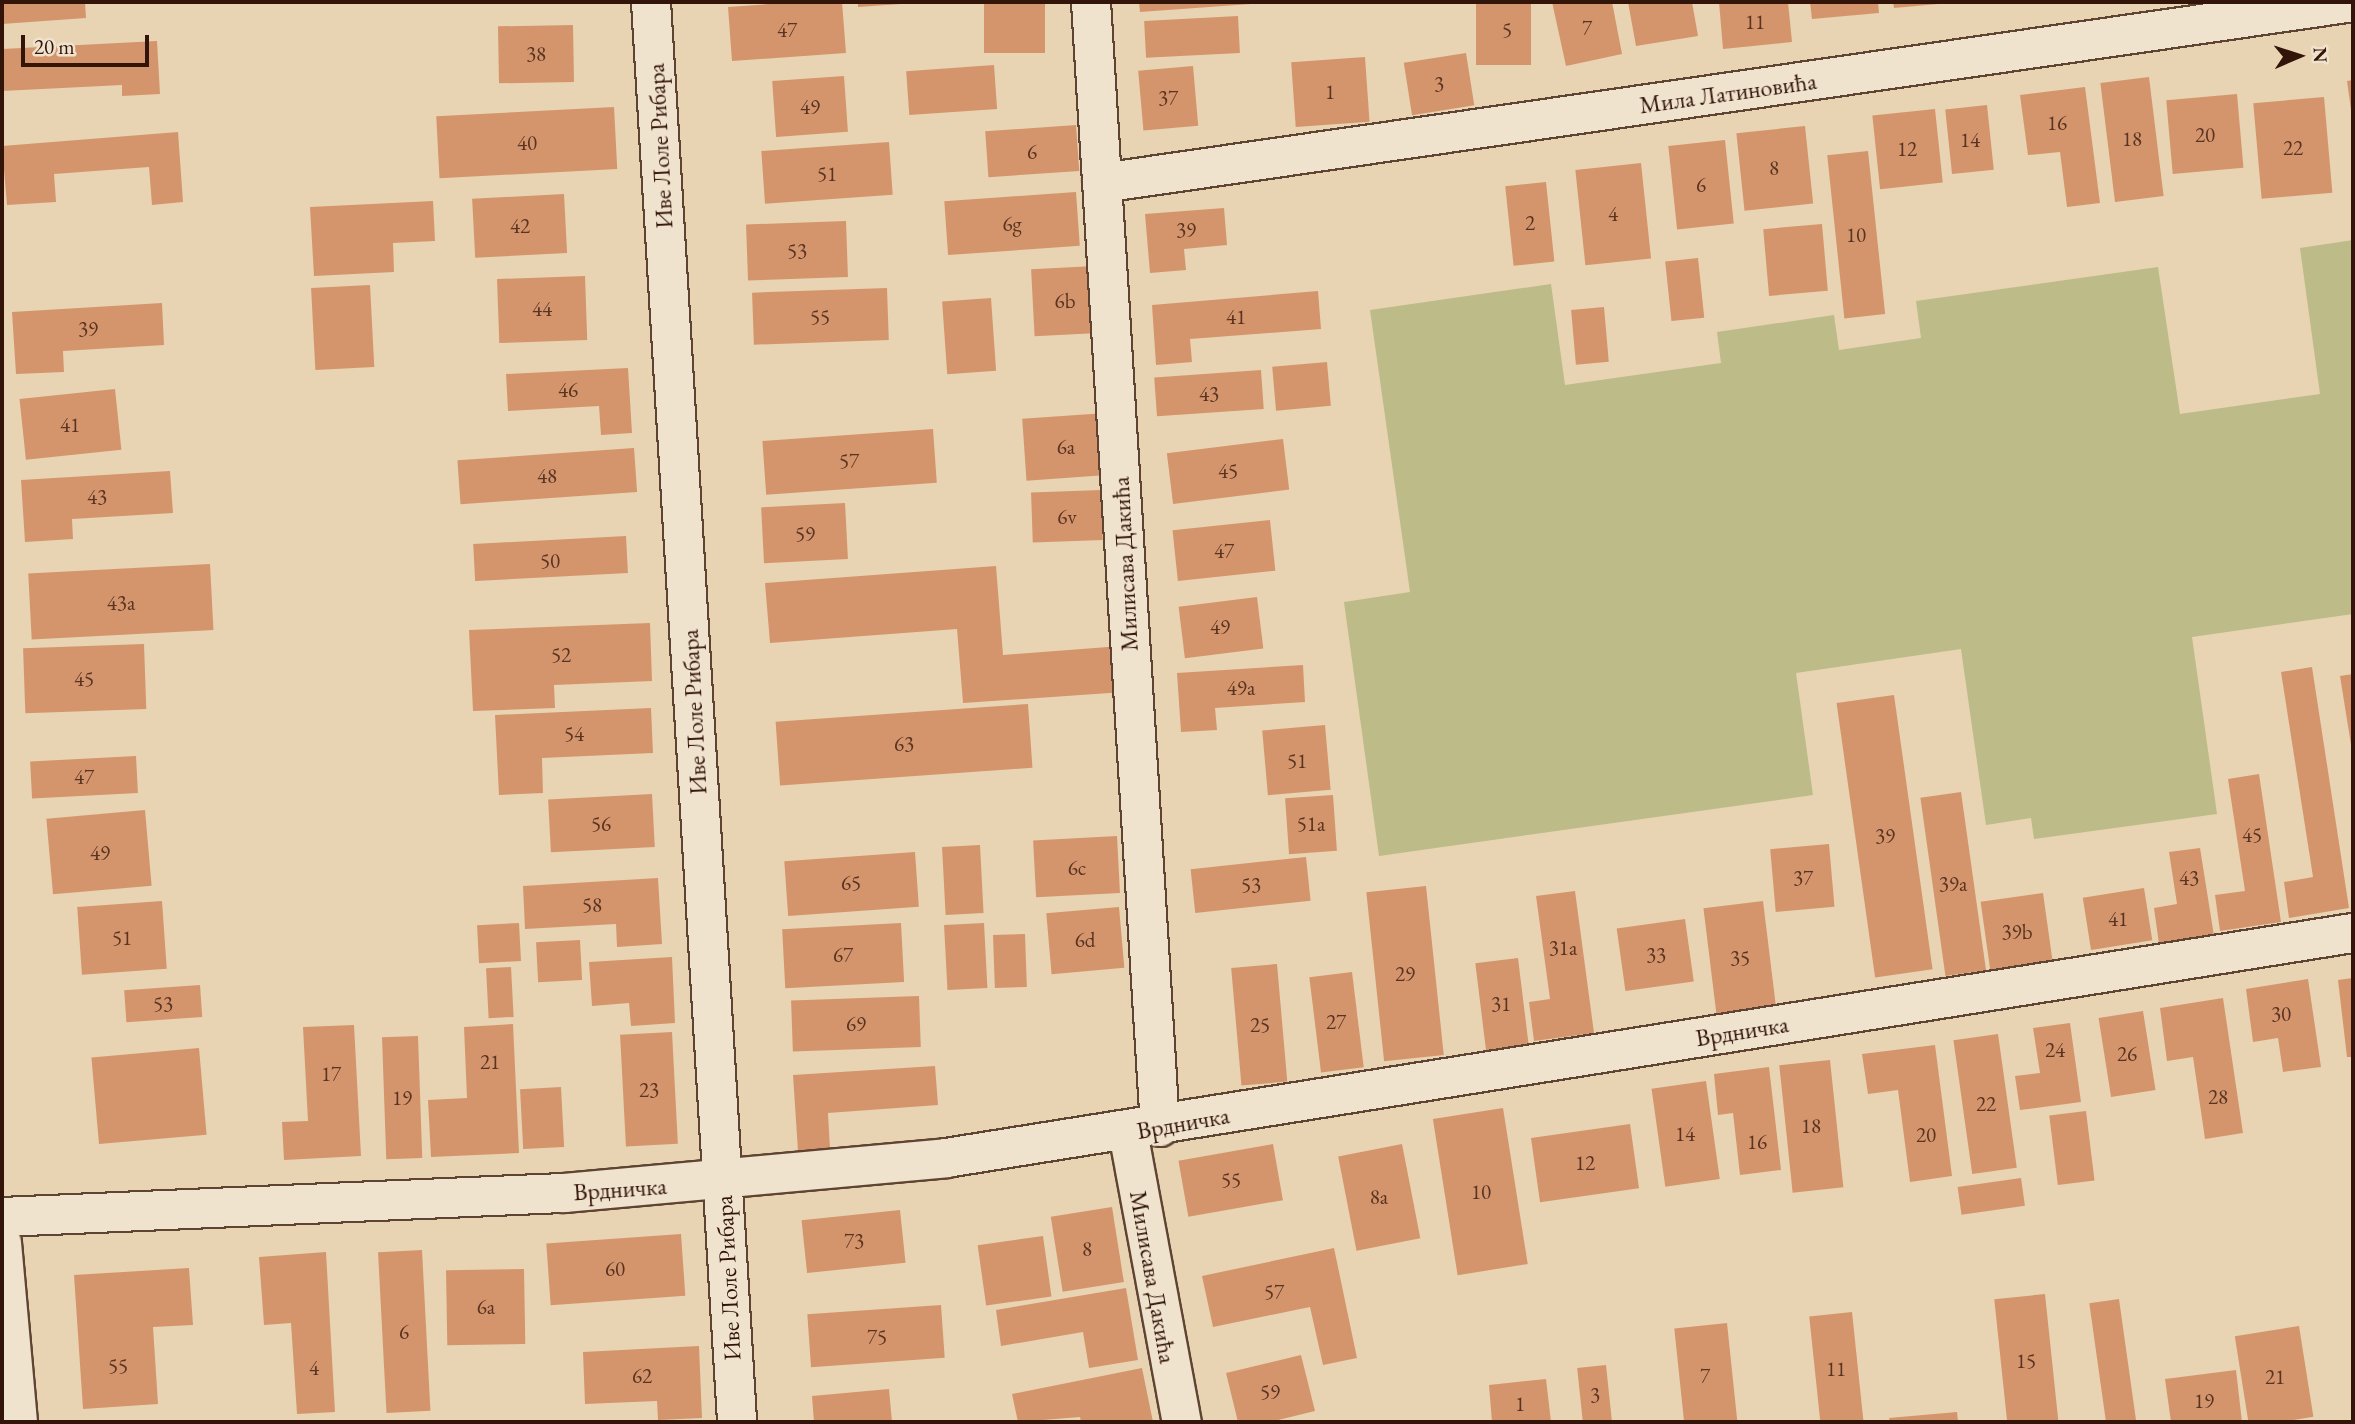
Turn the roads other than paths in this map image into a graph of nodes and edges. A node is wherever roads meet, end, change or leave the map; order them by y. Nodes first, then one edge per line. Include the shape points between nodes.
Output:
1 (651, 2) edge
2 (1091, 2) edge
3 (2353, 2) edge
4 (1102, 183) junction
5 (2353, 933) edge
6 (1144, 1129) junction
7 (722, 1181) junction
8 (2, 1217) edge
9 (2, 1243) edge
10 (18, 1422) edge
11 (737, 1422) edge
12 (1182, 1422) edge

1 - 7 street, Иве Лоле Рибара
2 - 4 street, Милисава Дакића
3 - 4 street, Мила Латиновића
4 - 6 street, Милисава Дакића
5 - 6 street, Врдничка
6 - 7 street, Врдничка via 946,1158
6 - 12 street, Милисава Дакића
7 - 8 street, Врдничка via 538,1194
7 - 11 street, Иве Лоле Рибара
9 - 10 street

